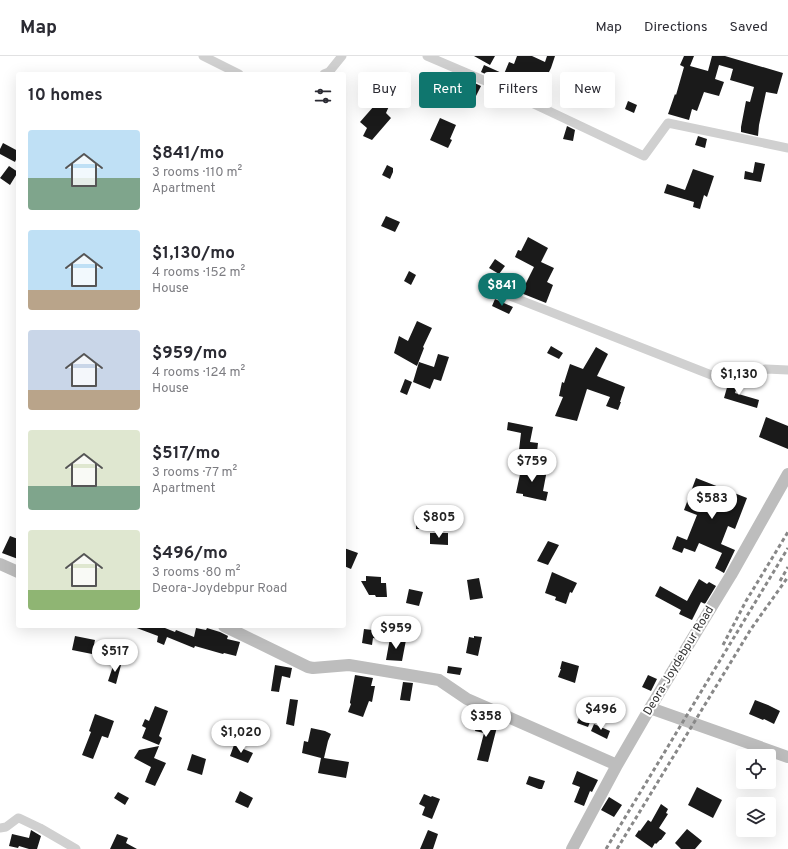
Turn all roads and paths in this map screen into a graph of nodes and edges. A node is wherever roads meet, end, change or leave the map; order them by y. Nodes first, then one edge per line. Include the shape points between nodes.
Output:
1 (203, 56) edge
2 (342, 56) edge
3 (428, 56) edge
4 (235, 72) edge
5 (329, 72) edge
6 (788, 148) edge
7 (487, 287) dead end
8 (788, 370) edge
9 (788, 474) edge
10 (0, 564) edge
11 (16, 571) edge
12 (228, 628) edge
13 (650, 708) junction
14 (788, 757) edge
15 (617, 764) junction
16 (0, 828) edge
17 (76, 849) edge
18 (572, 849) edge

1 - 4 street
2 - 5 street
3 - 6 street via 644,156 668,123
7 - 8 street via 719,378 724,379 766,368
9 - 13 street, Deora-Joydebpur Road via 731,575
10 - 11 street
12 - 15 street via 308,667 348,665 439,680 467,699
13 - 14 street
13 - 15 street, Deora-Joydebpur Road
15 - 18 street, Deora-Joydebpur Road
16 - 17 street via 20,818

